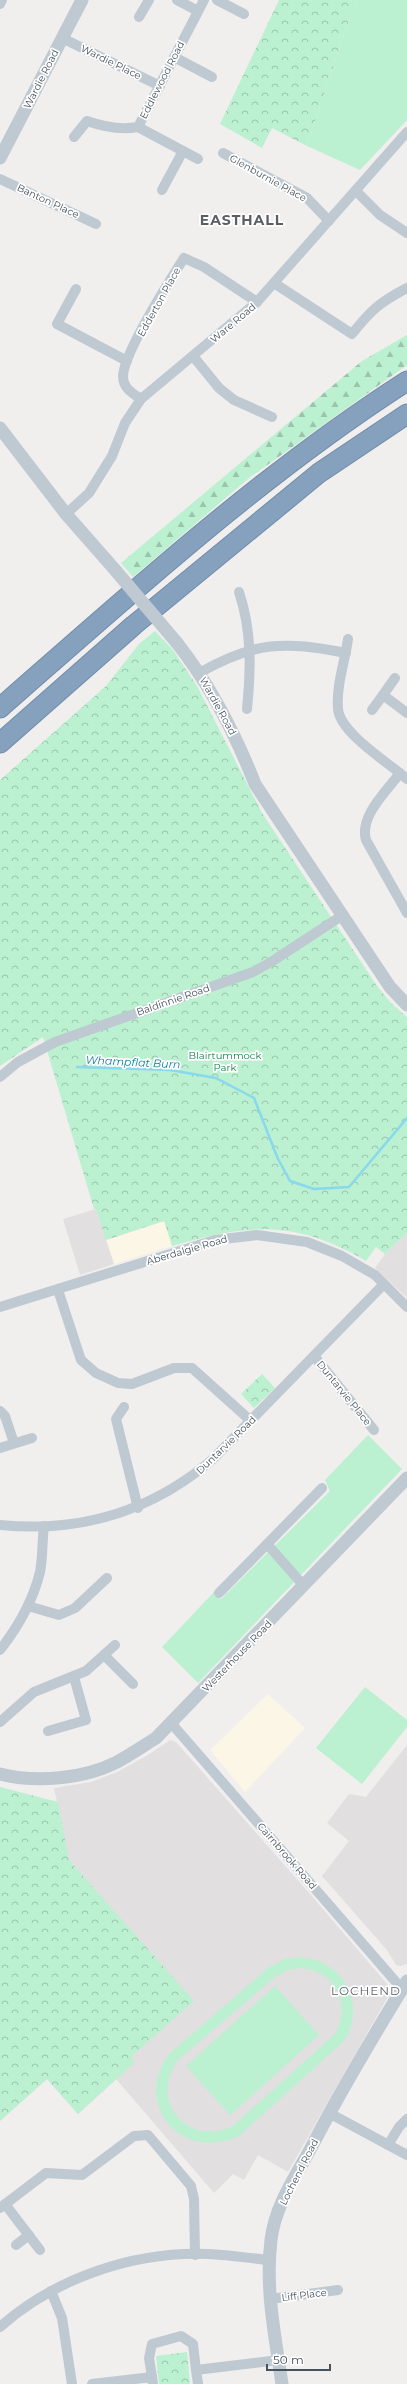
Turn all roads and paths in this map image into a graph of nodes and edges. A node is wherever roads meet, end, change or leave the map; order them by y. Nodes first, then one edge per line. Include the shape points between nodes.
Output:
1 (2, 0) edge
2 (82, 0) edge
3 (149, 0) edge
4 (177, 0) edge
5 (204, 0) edge
6 (217, 0) edge
7 (0, 4) edge
8 (198, 11) junction
9 (244, 14) dead end
10 (139, 16) dead end
11 (62, 38) junction
12 (174, 57) junction
13 (212, 77) dead end
14 (160, 86) junction
15 (138, 127) junction
16 (407, 132) edge
17 (74, 138) dead end
18 (183, 151) junction
19 (223, 154) dead end
20 (0, 158) edge
21 (198, 160) dead end
22 (0, 179) edge
23 (162, 190) dead end
24 (356, 191) junction
25 (329, 221) junction
26 (96, 224) dead end
27 (407, 233) edge
28 (274, 283) junction
29 (407, 288) edge
30 (76, 289) dead end
31 (257, 302) junction
32 (193, 356) junction
33 (126, 361) junction
34 (407, 381) edge
35 (141, 399) junction
36 (407, 414) edge
37 (272, 417) dead end
38 (0, 428) edge
39 (66, 514) junction
40 (239, 592) dead end
41 (348, 639) dead end
42 (248, 650) junction
43 (346, 653) junction
44 (200, 673) junction
45 (395, 678) dead end
46 (383, 695) junction
47 (0, 708) edge
48 (247, 709) dead end
49 (372, 710) dead end
50 (407, 713) edge
51 (0, 743) edge
52 (404, 776) edge
53 (407, 913) edge
54 (343, 915) junction
55 (407, 1005) edge
56 (0, 1077) edge
57 (384, 1284) junction
58 (58, 1290) junction
59 (0, 1307) edge
60 (407, 1307) edge
61 (314, 1356) junction
62 (124, 1407) dead end
63 (0, 1410) edge
64 (251, 1421) junction
65 (374, 1430) dead end
66 (32, 1438) dead end
67 (14, 1443) junction
68 (0, 1448) edge
69 (406, 1480) edge
70 (322, 1488) dead end
71 (138, 1508) junction
72 (0, 1525) edge
73 (44, 1526) junction
74 (267, 1544) junction
75 (107, 1578) dead end
76 (304, 1586) junction
77 (219, 1593) dead end
78 (28, 1606) junction
79 (115, 1645) dead end
80 (0, 1650) edge
81 (105, 1656) junction
82 (74, 1677) junction
83 (134, 1684) dead end
84 (0, 1722) edge
85 (172, 1724) junction
86 (48, 1731) dead end
87 (0, 1774) edge
88 (405, 1985) edge
89 (329, 2112) junction
90 (407, 2119) edge
91 (388, 2145) junction
92 (407, 2155) edge
93 (2, 2206) edge
94 (29, 2235) junction
95 (16, 2244) dead end
96 (40, 2250) dead end
97 (195, 2255) junction
98 (269, 2260) junction
99 (338, 2290) dead end
100 (51, 2291) junction
101 (270, 2299) junction
102 (0, 2328) edge
103 (278, 2360) junction
104 (196, 2370) junction
105 (152, 2380) edge
106 (72, 2384) edge
107 (92, 2384) edge
108 (198, 2384) edge
109 (282, 2384) edge

1 - 7 street
2 - 11 street, Wardie Road
3 - 10 street
4 - 8 street
5 - 8 street, Eddlewood Road
6 - 9 street
8 - 12 street, Eddlewood Road
11 - 14 street, Wardie Place
11 - 20 street, Wardie Road
12 - 13 street
12 - 14 street, Eddlewood Road
14 - 15 street, Eddlewood Road
15 - 17 street, Eddlewood Road via 125,129 99,126 87,121
15 - 18 street
16 - 24 street, Ware Road
18 - 21 street
18 - 23 street
19 - 25 street, Glenburnie Place via 307,198
22 - 26 street, Banton Place
24 - 25 street, Ware Road
24 - 27 street via 380,215
25 - 28 street, Ware Road
28 - 29 street via 352,334 383,301
28 - 31 street, Ware Road
30 - 33 street via 57,324
31 - 32 street, Ware Road
31 - 33 street, Edderton Place via 204,267 184,258 168,282
32 - 35 street, Ware Road
32 - 37 street via 220,388 234,400
33 - 35 street, Edderton Place via 123,377 126,388
34 - 47 highway via 274,476
35 - 39 street, Ware Road via 125,423 112,456 89,493
36 - 51 highway via 307,483 134,625
38 - 39 street, Wardie Road
39 - 44 street, Wardie Road, bridge
40 - 42 street via 249,630
41 - 43 street
42 - 43 street via 284,645
42 - 44 street
42 - 48 street via 251,669
43 - 52 street via 338,698 339,718 348,730
44 - 54 street, Wardie Road via 223,713 255,784
45 - 46 street
46 - 49 street
46 - 50 street
52 - 53 street via 370,813 364,830 366,840
54 - 55 street, Wardie Road via 390,988
54 - 56 street, Baldinnie Road via 253,972 55,1042 30,1054
57 - 58 street, Aberdalgie Road via 360,1266 324,1247 280,1237 257,1235 215,1240
57 - 60 street, Aberdalgie Road
57 - 61 street, Duntarvie Road
58 - 59 street, Aberdalgie Road
58 - 64 street via 81,1360 96,1373 118,1383 132,1384 174,1368 192,1368
61 - 64 street, Duntarvie Road
61 - 65 street, Duntarvie Place
62 - 71 street via 116,1419
63 - 67 street via 5,1416
64 - 71 street, Duntarvie Road via 194,1475
66 - 67 street
67 - 68 street
69 - 76 street, Westerhouse Road
70 - 74 street
71 - 73 street, Duntarvie Road via 111,1517 67,1525
72 - 73 street, Duntarvie Road
73 - 78 street via 40,1571
74 - 76 street
74 - 77 street
75 - 78 street via 75,1608 59,1615
76 - 85 street, Westerhouse Road
78 - 80 street via 15,1632
79 - 81 street
81 - 82 street
81 - 83 street
82 - 84 street via 34,1692
82 - 86 street via 86,1720
85 - 87 street, Westerhouse Road via 156,1738 116,1762 80,1775 33,1779
85 - 88 street, Cairnbrook Road
88 - 89 street, Lochend Road
89 - 91 street
89 - 98 street, Lochend Road via 282,2201 274,2227
90 - 91 street
91 - 92 street
93 - 94 street
93 - 97 street via 46,2174 82,2175 134,2136 148,2134 191,2186 194,2199
94 - 95 street
94 - 96 street
97 - 98 street
97 - 100 street via 120,2264 73,2280
98 - 101 street, Lochend Road
99 - 101 street, Liff Place
100 - 102 street via 26,2306
100 - 106 street via 62,2318
101 - 103 street, Lochend Road
103 - 104 street
103 - 109 street, Lochend Road
104 - 105 street via 193,2344 180,2336 152,2344 149,2358
104 - 108 street
105 - 107 street

